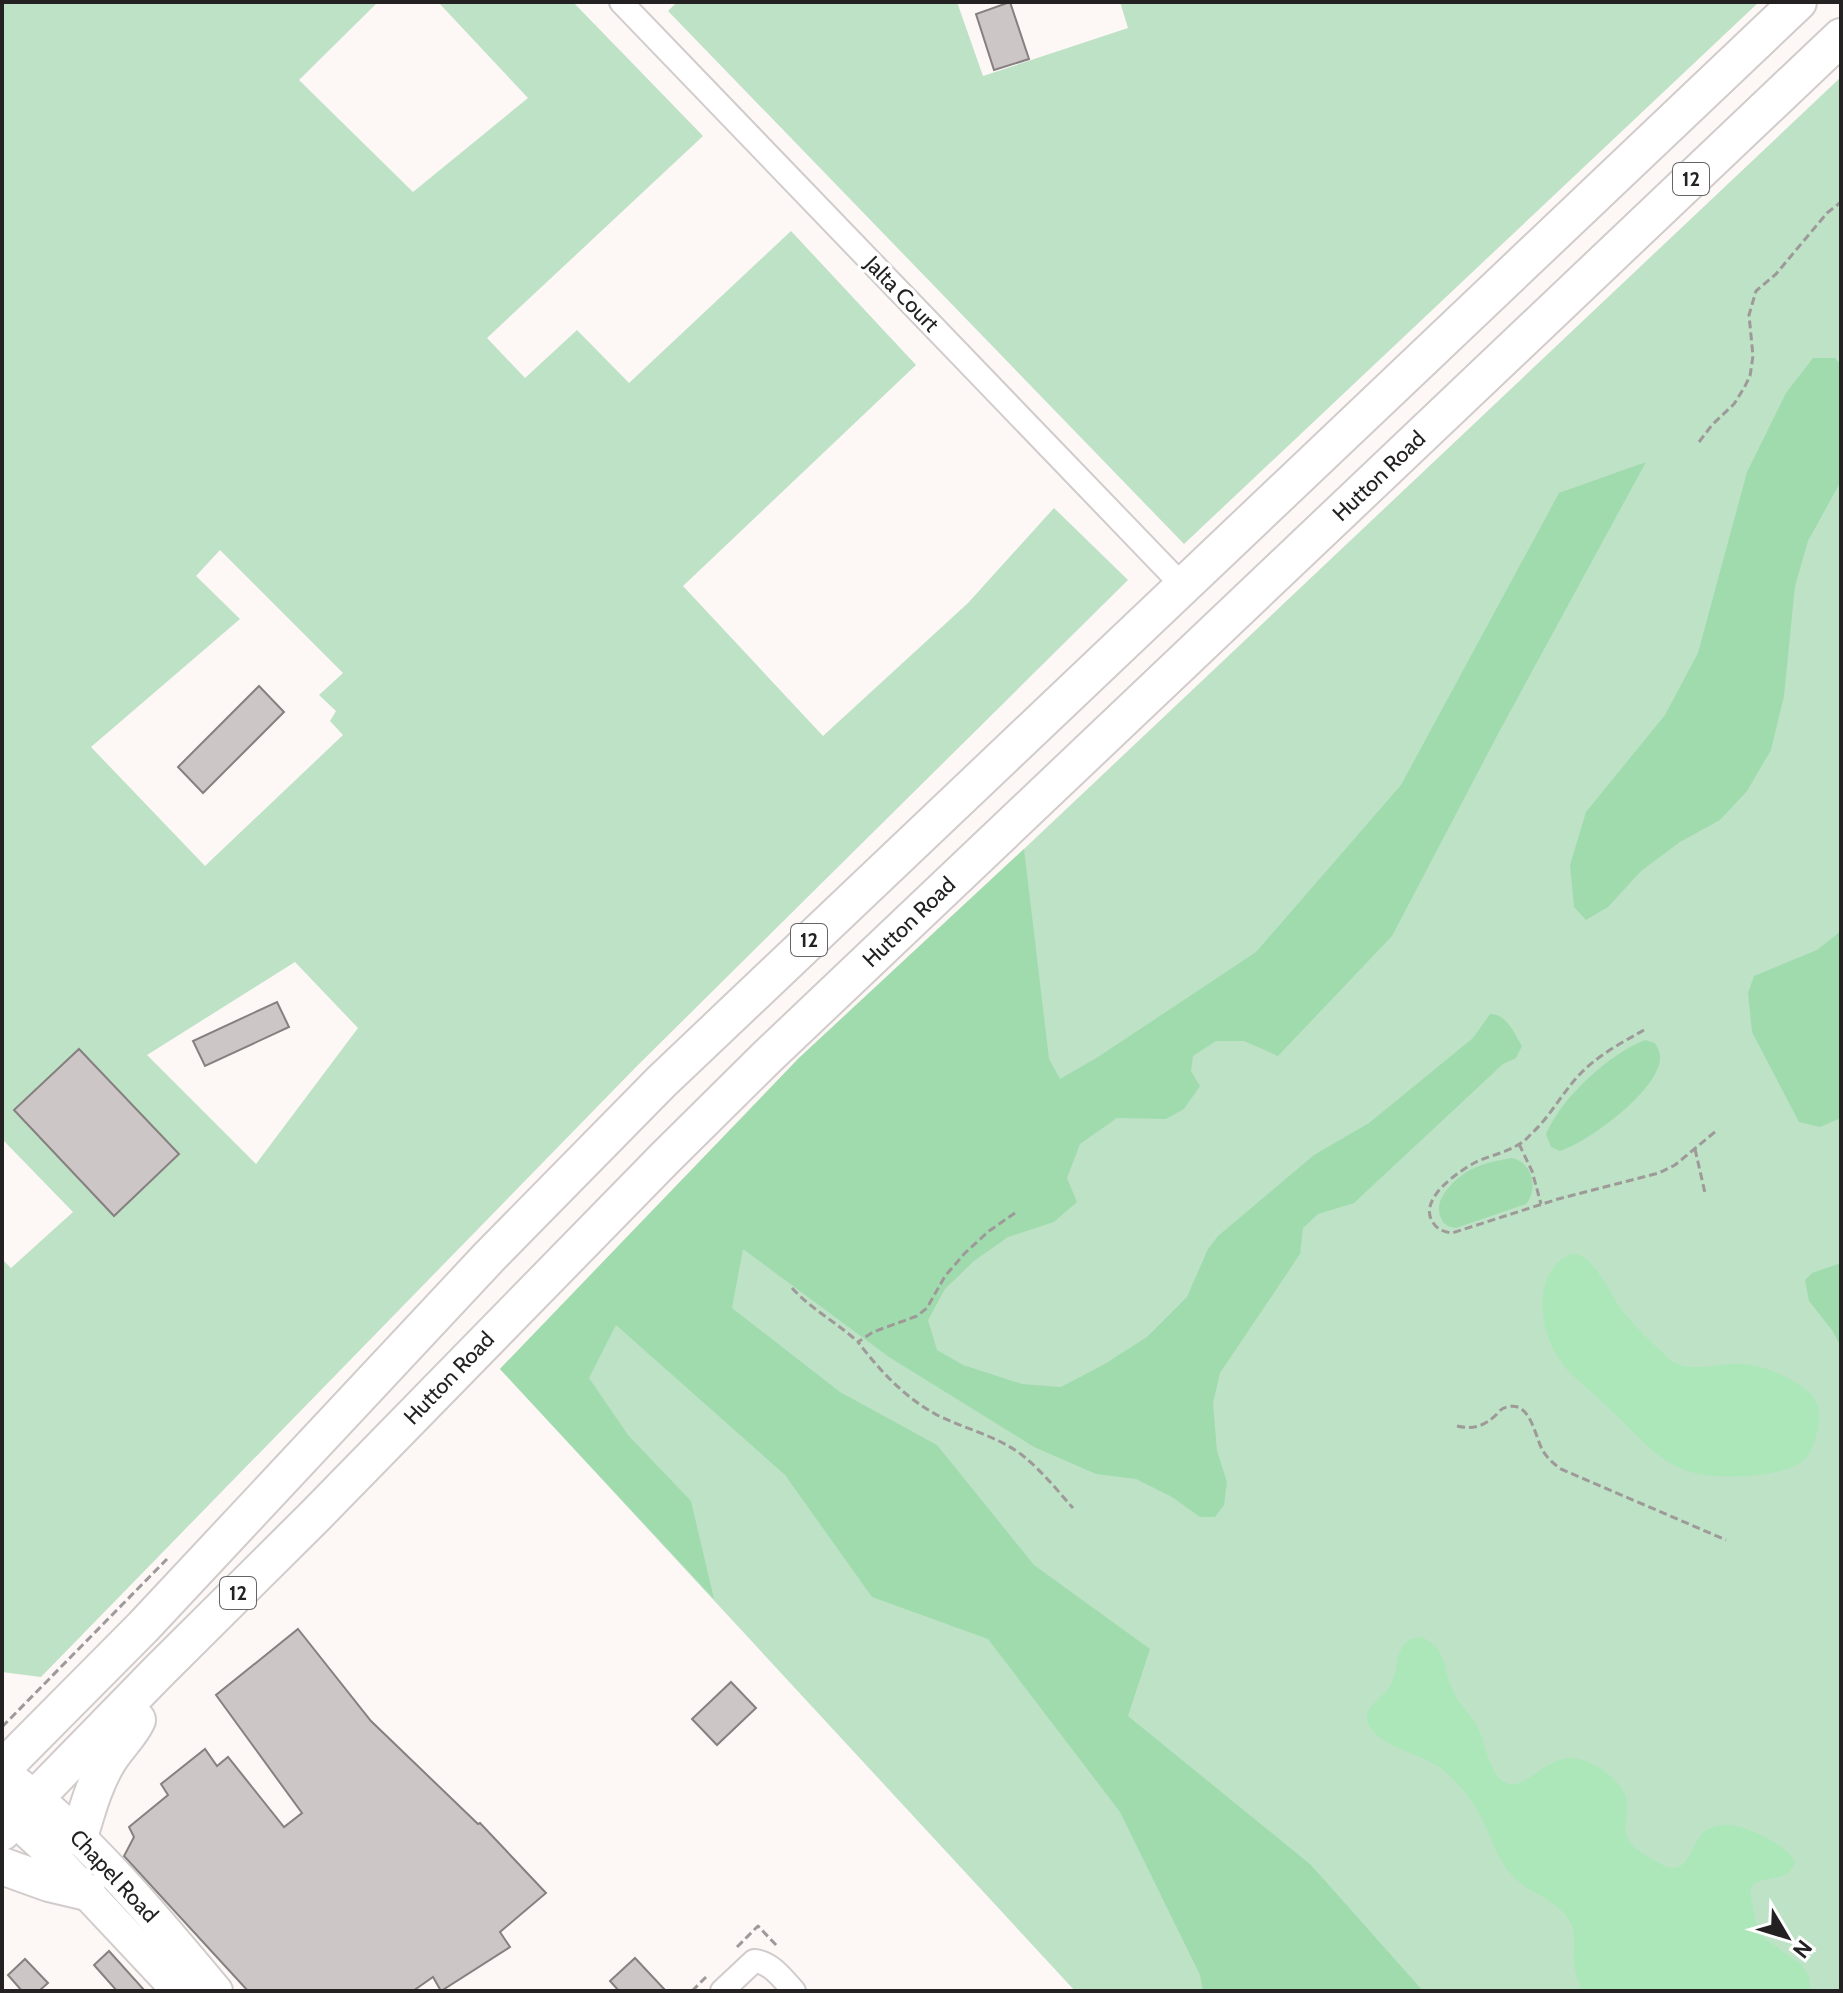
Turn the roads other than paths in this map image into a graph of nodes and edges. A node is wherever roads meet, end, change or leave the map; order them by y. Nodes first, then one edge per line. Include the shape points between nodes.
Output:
1 (621, 2) edge
2 (1798, 2) edge
3 (1841, 37) edge
4 (1182, 585) junction
5 (1221, 627) junction
6 (159, 1671) junction
7 (2, 1770) edge
8 (14, 1814) edge
9 (79, 1837) junction
10 (2, 1866) edge
11 (87, 1892) junction
12 (179, 1991) edge
13 (216, 1991) edge
14 (722, 1991) edge
15 (794, 1991) edge

1 - 4 street, Jalta Court
2 - 4 main road, 12
3 - 5 main road, Hutton Road / 12
4 - 5 main road
4 - 7 main road, 12 via 652,1091
5 - 6 main road, Hutton Road / 12 via 665,1158
6 - 8 main road, Hutton Road / 12
6 - 9 main road via 134,1727 96,1786
7 - 8 main road, Chapel Road
8 - 9 main road, Chapel Road
8 - 11 main road, Chapel Road
9 - 13 main road, Chapel Road
10 - 11 main road
11 - 12 main road, Chapel Road
14 - 15 street via 754,1961 769,1965

